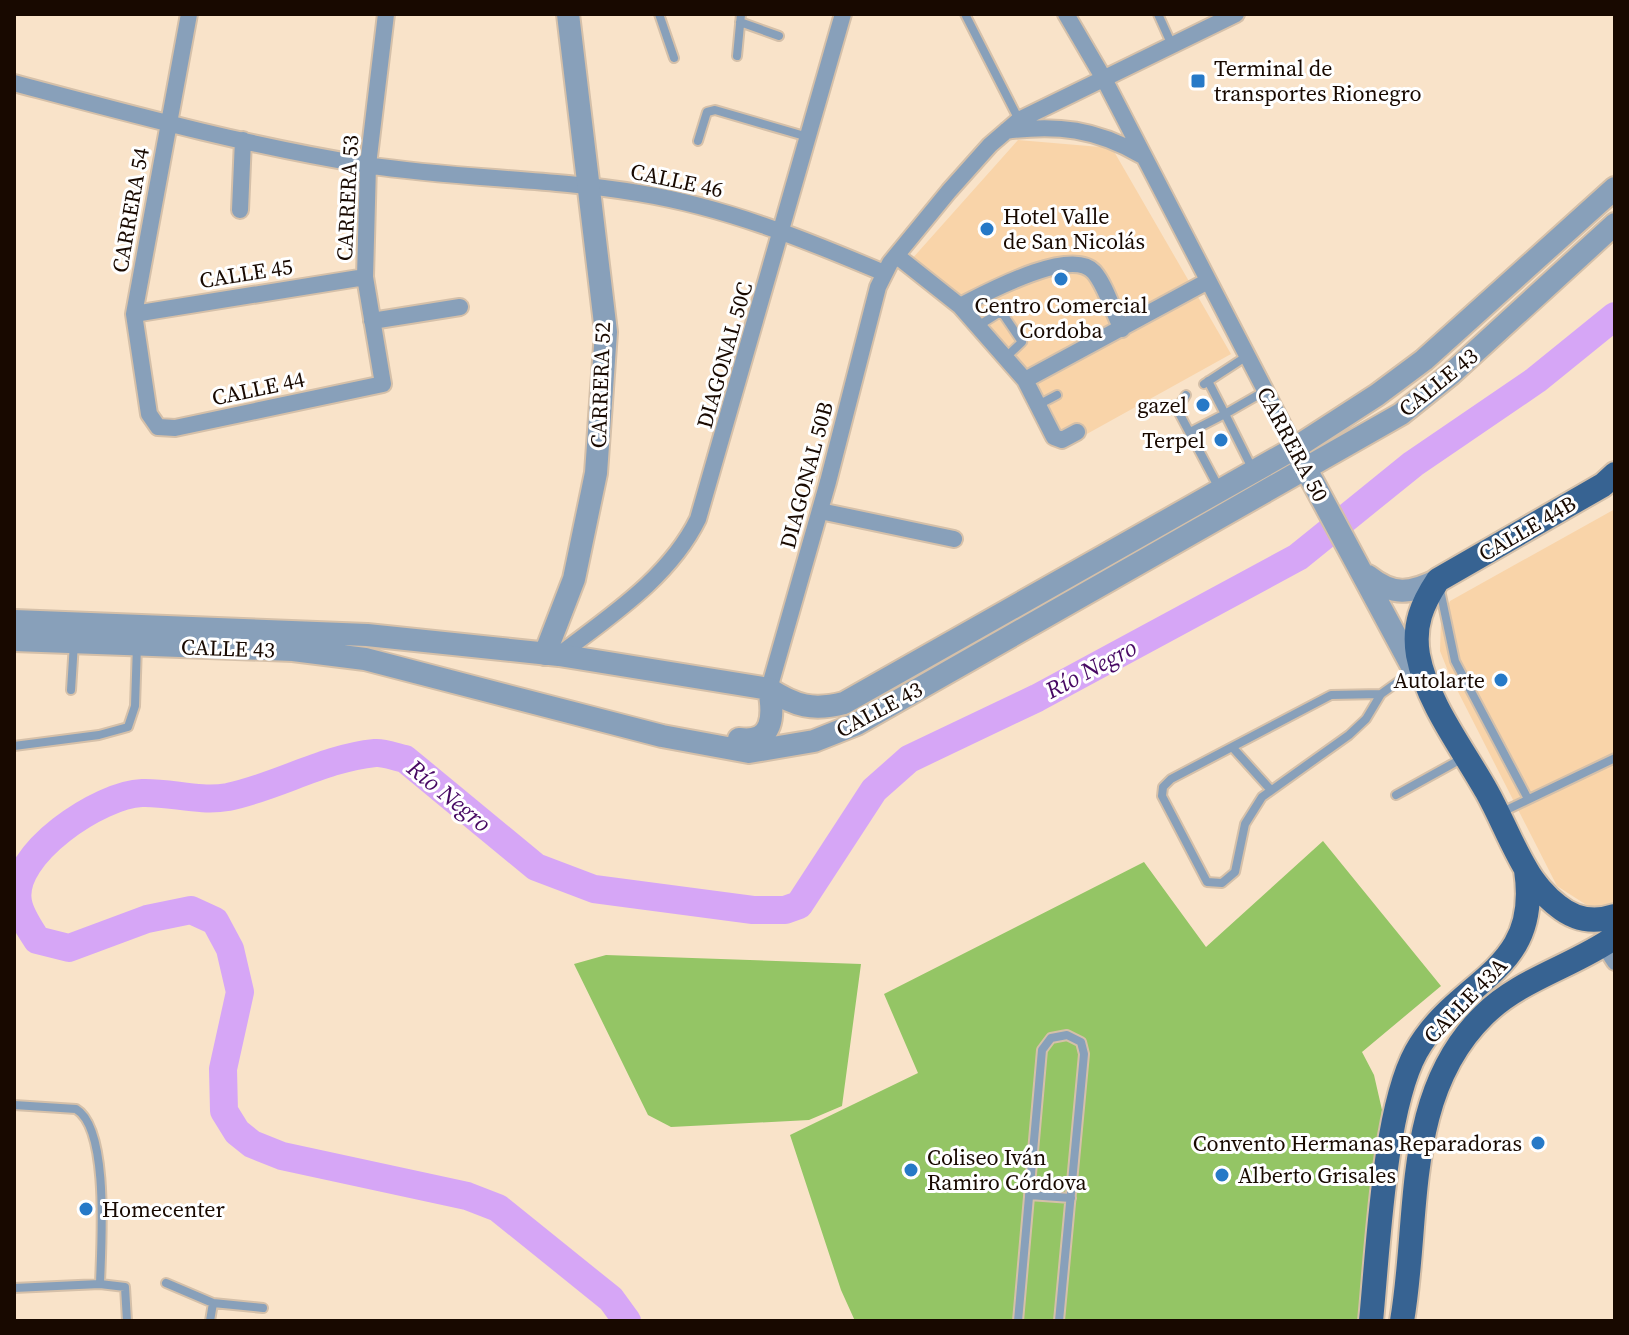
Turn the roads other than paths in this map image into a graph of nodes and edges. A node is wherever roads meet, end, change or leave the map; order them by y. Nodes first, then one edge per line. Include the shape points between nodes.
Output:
1 (189, 14) edge
2 (386, 14) edge
3 (568, 14) edge
4 (659, 14) edge
5 (843, 14) edge
6 (965, 14) edge
7 (1066, 14) edge
8 (1158, 14) edge
9 (1235, 14) edge
10 (740, 18) edge
11 (779, 36) dead end
12 (1171, 43) junction
13 (737, 56) dead end
14 (674, 58) dead end
15 (1104, 79) junction
16 (14, 83) edge
17 (1019, 120) junction
18 (169, 124) junction
19 (1005, 131) junction
20 (809, 137) junction
21 (243, 140) junction
22 (698, 141) dead end
23 (1143, 156) junction
24 (368, 165) junction
25 (589, 187) junction
26 (1615, 188) edge
27 (240, 210) dead end
28 (1615, 224) edge
29 (783, 230) junction
30 (897, 256) junction
31 (884, 273) junction
32 (365, 277) junction
33 (1208, 281) junction
34 (960, 306) junction
35 (460, 307) dead end
36 (134, 314) junction
37 (372, 321) junction
38 (977, 327) junction
39 (1122, 329) junction
40 (1247, 356) junction
41 (1005, 358) junction
42 (1025, 380) junction
43 (383, 384) joint
44 (1265, 391) junction
45 (1057, 395) dead end
46 (1186, 395) dead end
47 (1038, 406) junction
48 (149, 414) joint
49 (1225, 414) junction
50 (1077, 432) dead end
51 (1190, 432) junction
52 (1295, 448) junction
53 (1306, 470) junction
54 (1254, 471) junction
55 (1615, 474) edge
56 (1220, 490) junction
57 (820, 511) junction
58 (954, 539) dead end
59 (1360, 566) junction
60 (1438, 580) junction
61 (14, 621) edge
62 (14, 640) edge
63 (74, 642) junction
64 (137, 644) junction
65 (518, 651) junction
66 (552, 654) junction
67 (1420, 677) junction
68 (455, 682) junction
69 (769, 689) junction
70 (71, 690) dead end
71 (1381, 694) junction
72 (585, 718) junction
73 (14, 746) edge
74 (1233, 748) junction
75 (1467, 756) junction
76 (1615, 758) edge
77 (1270, 789) junction
78 (1396, 795) dead end
79 (1527, 797) junction
80 (1499, 813) junction
81 (1526, 870) junction
82 (1615, 916) edge
83 (1611, 948) edge
84 (14, 1105) edge
85 (1029, 1195) junction
86 (1071, 1198) junction
87 (166, 1283) dead end
88 (100, 1284) junction
89 (14, 1288) edge
90 (213, 1303) junction
91 (263, 1308) dead end
92 (127, 1321) edge
93 (210, 1321) edge
94 (1018, 1321) edge
95 (1059, 1321) edge
96 (1371, 1321) edge
97 (1402, 1321) edge

1 - 18 street, CARRERA 54
2 - 24 street, CARRERA 53
3 - 25 street, CARRERA 52
4 - 14 lane
5 - 20 street, DIAGONAL 50C
6 - 17 lane
7 - 15 street, CARRERA 50
8 - 12 lane
9 - 12 street
10 - 11 lane
10 - 13 lane
12 - 15 street
15 - 17 street
15 - 23 street, CARRERA 50
16 - 18 street, CALLE 46
17 - 19 street
18 - 21 street, CALLE 46
18 - 36 street, CARRERA 54
19 - 23 street via 1035,127 1089,133 1109,137
19 - 30 street
20 - 22 lane via 715,110 703,119
20 - 29 street, DIAGONAL 50C
21 - 24 street, CALLE 46
21 - 27 street
23 - 33 street, CARRERA 50
24 - 25 street, CALLE 46
24 - 32 street, CARRERA 53
25 - 29 street, CALLE 46 via 691,204
25 - 66 street, CARRERA 52 via 606,332 596,473
26 - 52 street, CALLE 43 via 1424,360
28 - 53 street, CALLE 43 via 1401,414
29 - 31 street, CALLE 46
29 - 66 street, DIAGONAL 50C via 704,501 687,540 649,584
30 - 31 street
30 - 34 street
31 - 57 street, DIAGONAL 50B
32 - 36 street, CALLE 45
32 - 37 street, CARRERA 53
33 - 39 street
33 - 40 street, CARRERA 50
34 - 38 street
34 - 39 street via 1028,274 1080,264 1093,271
35 - 37 street
36 - 48 street, CARRERA 54
37 - 43 street, CARRERA 53
38 - 41 street
38 - 41 lane via 1003,314 1022,342
39 - 42 street
40 - 44 street, CARRERA 50
40 - 49 lane via 1206,383
41 - 42 street
42 - 47 street
43 - 48 street, CALLE 44 via 175,428 158,427
44 - 49 lane
44 - 52 street, CARRERA 50
45 - 47 lane
46 - 51 lane via 1177,409
47 - 50 street via 1054,437 1062,440
49 - 51 lane
49 - 54 lane
51 - 56 lane
52 - 53 street, CARRERA 50
52 - 54 street, CALLE 43
53 - 59 street, CARRERA 50
53 - 72 street, CALLE 43 via 857,724 814,741 749,752
54 - 56 street, CALLE 43
55 - 60 main road, CALLE 44B
56 - 69 street, CALLE 43 via 844,703 805,707
57 - 58 street
57 - 69 street, DIAGONAL 50B
59 - 60 street, CALLE 44B via 1383,588 1398,593
59 - 67 street, CARRERA 50
60 - 67 main road via 1417,622
60 - 79 lane via 1455,661
61 - 65 street, CALLE 43 via 367,635
62 - 63 street, CALLE 43
63 - 64 street, CALLE 43
63 - 70 lane
64 - 68 street, CALLE 43 via 293,650 365,659
64 - 73 lane via 135,706 128,727
65 - 66 street, CALLE 43
65 - 68 street via 506,656 449,654 445,662
66 - 69 street, CALLE 43
67 - 71 lane
67 - 75 main road, CARRERA 50
68 - 72 street, CALLE 43
69 - 72 street via 769,731 746,740 605,714
71 - 74 lane via 1331,695
71 - 77 lane via 1349,735
74 - 77 lane
74 - 77 lane via 1163,787 1162,796 1207,882 1222,883 1235,872 1245,824
75 - 78 lane
75 - 80 main road, CARRERA 50
76 - 79 lane
79 - 80 lane
80 - 81 main road, CARRERA 50
81 - 82 main road via 1571,915 1600,921
81 - 96 main road, CALLE 43A via 1530,909 1521,937 1498,967 1439,1021 1407,1074 1391,1145
83 - 97 main road, CALLE 43A via 1514,992 1484,1015 1450,1059 1423,1128
84 - 88 lane via 76,1109 91,1123 101,1193
85 - 86 lane
85 - 86 lane via 1042,1050 1051,1038 1067,1035 1081,1042 1084,1054
85 - 94 lane
86 - 95 lane
87 - 90 lane
88 - 89 lane
88 - 92 lane via 125,1287
90 - 91 lane
90 - 93 lane

